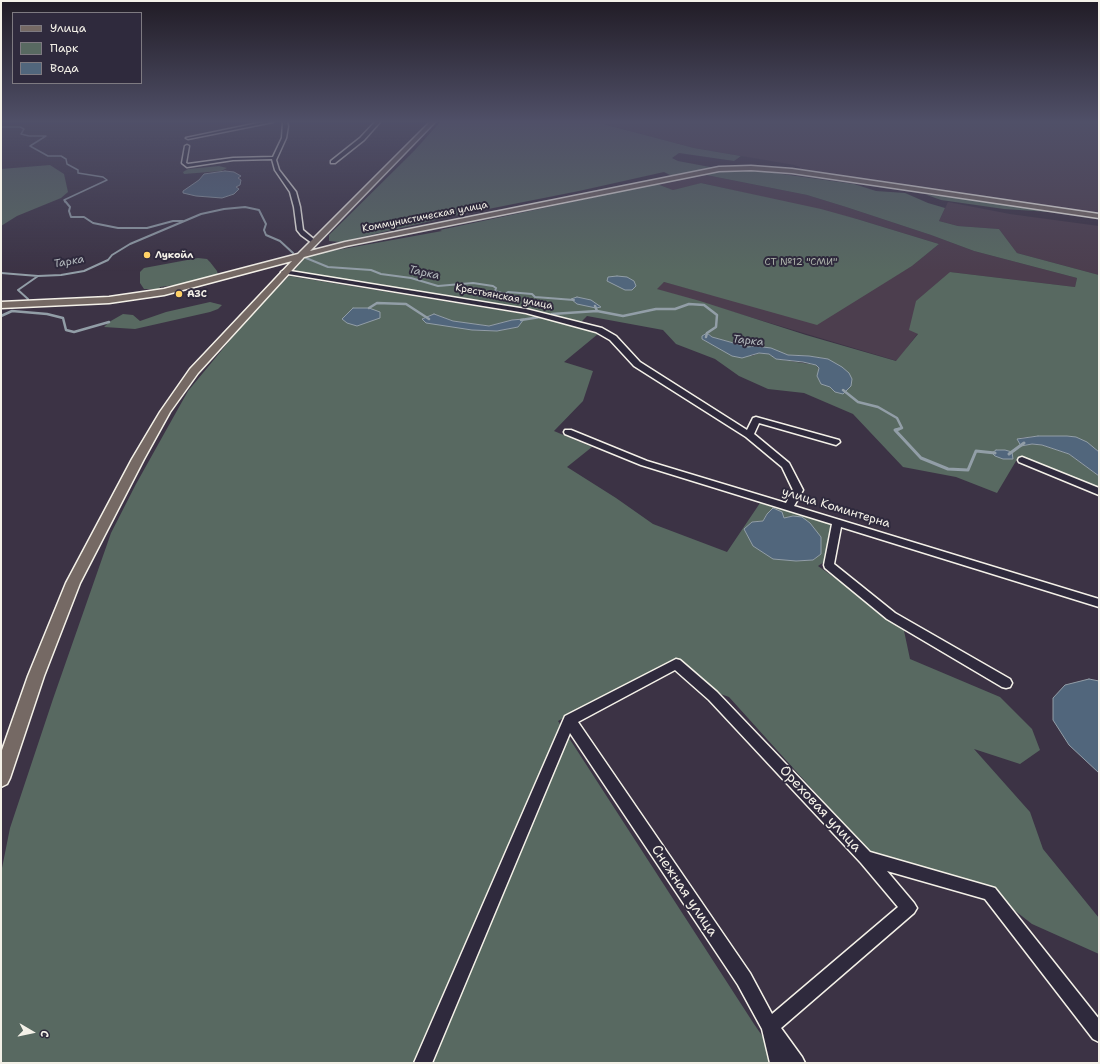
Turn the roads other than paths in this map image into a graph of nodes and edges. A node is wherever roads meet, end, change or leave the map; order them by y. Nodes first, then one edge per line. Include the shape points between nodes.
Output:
1 (278, 172) edge
2 (384, 172) edge
3 (702, 172) edge
4 (790, 172) edge
5 (1099, 216) edge
6 (322, 234) junction
7 (314, 242) junction
8 (345, 244) junction
9 (300, 256) junction
10 (229, 275) junction
11 (284, 276) junction
12 (1, 305) edge
13 (568, 432) dead end
14 (749, 435) junction
15 (836, 442) dead end
16 (1022, 460) dead end
17 (1099, 492) edge
18 (788, 507) junction
19 (837, 522) junction
20 (1099, 603) edge
21 (1006, 683) dead end
22 (569, 720) junction
23 (1, 778) edge
24 (866, 858) junction
25 (770, 1027) junction
26 (1099, 1033) edge
27 (423, 1063) edge
28 (779, 1063) edge
29 (796, 1063) edge

1 - 7 street via 293,192 300,230
2 - 6 main road
3 - 8 main road, Коммунистическая улица
4 - 5 main road, Коммунистическая улица
6 - 7 main road
6 - 8 main road via 331,244
7 - 9 main road
8 - 9 main road, Коммунистическая улица
9 - 10 main road, Коммунистическая улица
9 - 11 main road
10 - 11 main road via 249,271 271,273 276,277
10 - 12 main road via 164,292 126,298
11 - 14 street, Крестьянская улица via 526,310 599,330 613,338 637,364
11 - 23 main road via 185,382 138,459 73,583 36,676
13 - 18 street, улица Коминтерна via 644,463
14 - 15 street via 756,420
14 - 18 street, Крестьянская улица via 786,465 798,490
16 - 17 street
18 - 19 street, улица Коминтерна
19 - 20 street, улица Коминтерна
19 - 21 street via 829,565 891,616
22 - 24 street, Ореховая улица via 676,664 713,696
22 - 25 street, Снежная улица via 744,979
22 - 27 street
24 - 25 street via 909,908
24 - 26 street, Ореховая улица via 990,893
25 - 28 street
25 - 29 street, Снежная улица

